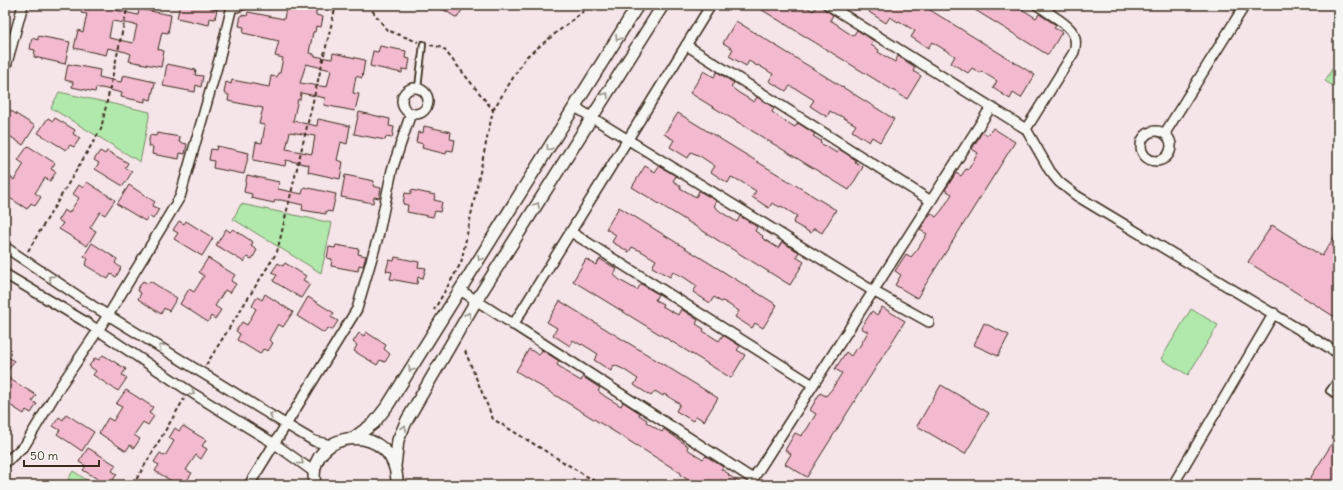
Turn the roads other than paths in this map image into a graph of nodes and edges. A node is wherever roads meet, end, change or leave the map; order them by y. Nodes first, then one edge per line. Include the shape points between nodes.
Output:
1 (23, 5) edge
2 (242, 5) edge
3 (638, 5) edge
4 (663, 5) edge
5 (711, 5) edge
6 (828, 5) edge
7 (1037, 5) edge
8 (1245, 5) edge
9 (231, 6) edge
10 (1048, 8) edge
11 (423, 44) road end
12 (686, 45) junction
13 (5, 70) edge
14 (418, 88) junction
15 (575, 107) junction
16 (991, 107) junction
17 (411, 113) junction
18 (592, 117) junction
19 (1026, 129) junction
20 (1165, 133) dead end
21 (628, 139) junction
22 (931, 201) junction
23 (571, 232) junction
24 (5, 247) edge
25 (5, 274) edge
26 (460, 290) junction
27 (873, 291) junction
28 (476, 301) junction
29 (109, 314) junction
30 (1274, 314) junction
31 (929, 322) dead end
32 (513, 325) junction
33 (98, 331) junction
34 (1338, 353) edge
35 (1338, 378) edge
36 (813, 385) junction
37 (1338, 397) edge
38 (287, 425) junction
39 (355, 437) junction
40 (276, 444) junction
41 (331, 445) junction
42 (5, 463) edge
43 (314, 472) junction
44 (396, 475) edge
45 (249, 485) edge
46 (315, 485) edge
47 (404, 485) edge
48 (1173, 485) edge

1 - 13 street
2 - 9 street
3 -> 15 street
18 -> 4 street
5 - 12 street
6 - 16 street
7 - 10 street
8 - 20 street
9 - 29 street via 219,60 180,197
10 - 19 street via 1073,30 1077,44
11 - 14 lane
12 - 21 street
12 - 22 street
14 - 17 street via 409,88 402,98 404,109
14 - 17 street via 425,93 427,106 419,114
15 - 18 street
15 -> 26 street
16 - 19 street
16 - 22 street
17 - 38 street via 392,170 378,238 357,309
18 - 21 street
28 -> 18 street
19 - 30 street via 1050,171 1077,196
21 - 23 street
21 - 27 street
22 - 27 street
23 - 32 street
23 - 36 street
29 -> 24 street
25 - 33 street
26 - 28 street
26 -> 39 street via 388,405 374,423
27 - 31 street
27 - 36 street
28 - 32 street
44 -> 28 street via 398,440 407,420
29 - 33 street
38 -> 29 street
30 - 34 street
30 - 48 street
32 - 36 street via 753,479
33 -> 40 street
33 - 42 street via 61,385 25,445
35 - 37 lane via 1329,391
38 - 40 street
38 - 41 street via 314,441
39 - 41 street via 342,439
39 - 44 street via 368,439 389,454
40 -> 43 street
40 - 45 street
41 - 43 street via 320,457
43 - 46 street
44 - 47 street

